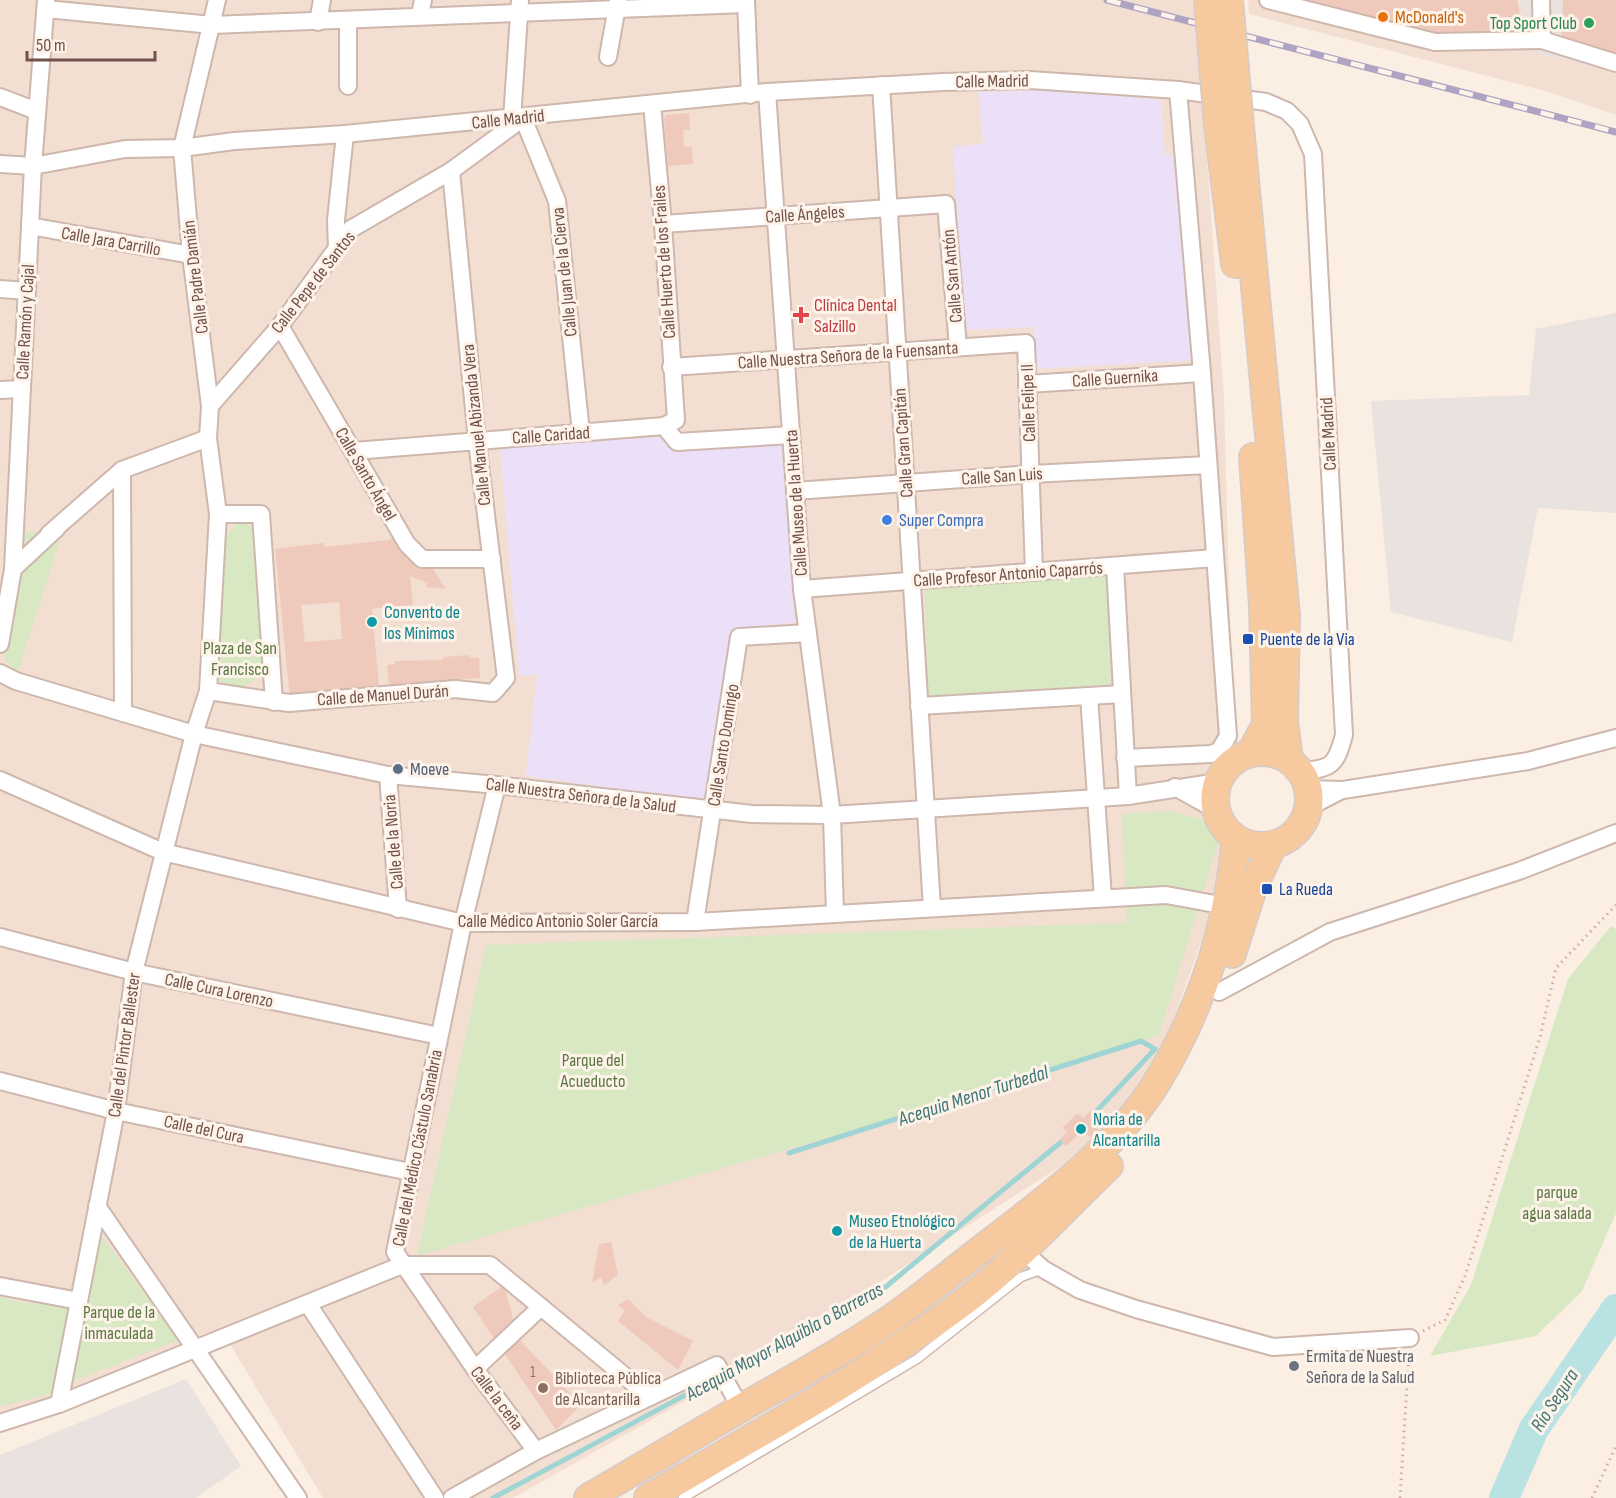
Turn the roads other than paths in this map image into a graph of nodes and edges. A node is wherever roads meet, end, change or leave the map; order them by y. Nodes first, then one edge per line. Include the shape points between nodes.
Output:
1 (217, 0) edge
2 (322, 0) edge
3 (1208, 0) edge
4 (1229, 0) edge
5 (1268, 0) edge
6 (1541, 0) edge
7 (746, 2) edge
8 (46, 5) edge
9 (617, 5) edge
10 (519, 7) edge
11 (422, 8) edge
12 (348, 21) junction
13 (318, 22) junction
14 (212, 25) junction
15 (1542, 40) junction
16 (608, 57) dead end
17 (1616, 63) edge
18 (881, 85) junction
19 (348, 86) dead end
20 (1178, 90) junction
21 (767, 92) junction
22 (750, 95) junction
23 (0, 97) edge
24 (652, 104) junction
25 (37, 111) junction
26 (517, 118) junction
27 (1229, 126) junction
28 (345, 134) junction
29 (182, 148) junction
30 (0, 164) edge
31 (33, 166) junction
32 (451, 171) junction
33 (946, 204) joint
34 (889, 208) junction
35 (776, 216) junction
36 (663, 224) junction
37 (30, 226) junction
38 (337, 250) junction
39 (191, 255) junction
40 (0, 289) edge
41 (27, 291) junction
42 (280, 326) junction
43 (1026, 343) joint
44 (958, 347) junction
45 (897, 352) junction
46 (786, 359) junction
47 (671, 367) junction
48 (1202, 373) junction
49 (1027, 384) junction
50 (22, 389) junction
51 (0, 390) edge
52 (210, 406) junction
53 (670, 423) junction
54 (581, 433) junction
55 (791, 435) junction
56 (208, 438) junction
57 (477, 441) junction
58 (354, 451) junction
59 (1208, 465) junction
60 (122, 470) junction
61 (1031, 474) junction
62 (906, 483) junction
63 (795, 491) junction
64 (218, 514) junction
65 (7, 547) edge
66 (1215, 558) junction
67 (492, 559) junction
68 (1115, 566) junction
69 (13, 569) junction
70 (1034, 572) junction
71 (912, 581) junction
72 (802, 589) junction
73 (808, 633) junction
74 (0, 644) edge
75 (0, 673) edge
76 (208, 691) junction
77 (493, 693) joint
78 (1122, 694) junction
79 (1089, 696) junction
80 (274, 702) junction
81 (920, 705) junction
82 (123, 713) junction
83 (194, 734) junction
84 (1616, 738) edge
85 (1251, 753) junction
86 (1125, 758) junction
87 (388, 775) junction
88 (0, 780) edge
89 (1218, 782) junction
90 (1302, 782) junction
91 (496, 785) junction
92 (1175, 787) junction
93 (1128, 796) junction
94 (1096, 798) junction
95 (926, 809) junction
96 (712, 810) junction
97 (1216, 810) junction
98 (832, 815) junction
99 (1616, 832) edge
100 (1236, 839) junction
101 (1272, 845) junction
102 (164, 852) junction
103 (1103, 898) junction
104 (1226, 906) junction
105 (932, 908) junction
106 (398, 909) junction
107 (835, 913) junction
108 (695, 922) junction
109 (463, 923) junction
110 (0, 937) edge
111 (134, 972) junction
112 (1219, 992) junction
113 (439, 1036) junction
114 (0, 1082) edge
115 (116, 1111) junction
116 (410, 1172) junction
117 (98, 1206) junction
118 (1022, 1250) junction
119 (402, 1265) junction
120 (1043, 1269) junction
121 (0, 1286) edge
122 (79, 1301) junction
123 (308, 1304) junction
124 (541, 1306) junction
125 (1410, 1338) road end
126 (196, 1349) junction
127 (475, 1369) junction
128 (650, 1397) junction
129 (59, 1404) junction
130 (741, 1409) junction
131 (0, 1423) edge
132 (536, 1451) junction
133 (298, 1498) edge
134 (435, 1498) edge
135 (452, 1498) edge
136 (588, 1498) edge
137 (648, 1498) edge
138 (683, 1498) edge

1 - 14 street, Calle Padre Damián
2 - 13 street
3 - 27 main road, bridge
4 - 27 main road, bridge
5 - 15 street via 1435,42
6 - 15 street
7 - 9 street
7 - 22 street
8 - 14 street
8 - 25 street, Calle Ramón y Cajal
9 - 10 street
9 - 16 street
10 - 11 street
10 - 26 street
11 - 12 street
12 - 13 street
12 - 19 street
13 - 14 street
14 - 29 street, Calle Padre Damián
15 - 17 street
18 - 20 street, Calle Madrid via 1030,80
18 - 21 street, Calle Madrid
18 - 34 street, Calle Gran Capitán
20 - 48 street
20 - 90 street, Calle Madrid via 1266,102 1287,111 1300,124 1313,154 1344,735 1336,760
21 - 22 street, Calle Madrid
21 - 35 street, Calle Museo de la Huerta
22 - 24 street, Calle Madrid
23 - 25 street
24 - 26 street, Calle Madrid
24 - 36 street, Calle Huerto de los Frailes
25 - 31 street, Calle Ramón y Cajal
26 - 28 street, Calle Madrid
26 - 32 street, Calle Pepe de Santos
26 - 54 street, Calle Juan de la Cierva via 557,201
27 - 85 main road via 1263,606 1266,724
27 - 90 main road via 1286,616 1284,721
28 - 29 street, Calle Madrid
28 - 38 street via 336,220
29 - 31 street, Calle Madrid via 125,148
29 - 39 street, Calle Padre Damián
30 - 31 street, Calle Madrid
31 - 37 street, Calle Ramón y Cajal
32 - 38 street, Calle Pepe de Santos via 351,229
32 - 57 street, Calle Manuel Abizanda Vera
33 - 34 street, Calle Ángeles
33 - 44 street, Calle San Antón
34 - 35 street, Calle Ángeles
34 - 45 street, Calle Gran Capitán
35 - 36 street, Calle Ángeles
35 - 46 street, Calle Museo de la Huerta
36 - 47 street, Calle Huerto de los Frailes
37 - 39 street, Calle Jara Carrillo
37 - 41 street, Calle Ramón y Cajal
38 - 42 street, Calle Pepe de Santos
39 - 52 street, Calle Padre Damián
40 - 41 street
41 - 50 street, Calle Ramón y Cajal
42 - 52 street, Calle Pepe de Santos
42 - 58 street, Calle Santo Ángel
43 - 44 street, Calle Nuestra Señora de la Fuensanta
43 - 49 street, Calle Felipe II
44 - 45 street, Calle Nuestra Señora de la Fuensanta
45 - 46 street, Calle Nuestra Señora de la Fuensanta
45 - 62 street, Calle Gran Capitán
46 - 47 street, Calle Nuestra Señora de la Fuensanta
46 - 55 street, Calle Museo de la Huerta
47 - 53 street, Calle Huerto de los Frailes
48 - 49 street, Calle Guernika
48 - 59 street
49 - 61 street, Calle Felipe II
50 - 51 street
50 - 65 street, Calle Ramón y Cajal
52 - 56 street
53 - 54 street, Calle Caridad
53 - 55 street via 677,442
54 - 57 street, Calle Caridad
55 - 63 street, Calle Museo de la Huerta
56 - 60 street
56 - 64 street
57 - 58 street, Calle Caridad
57 - 67 street, Calle Manuel Abizanda Vera
58 - 67 street, Calle Santo Ángel via 406,544 422,559
59 - 61 street, Calle San Luis
59 - 66 street
60 - 69 street
60 - 82 street
61 - 62 street, Calle San Luis
61 - 70 street, Calle Felipe II
62 - 63 street, Calle San Luis
62 - 71 street, Calle Gran Capitán
63 - 72 street, Calle Museo de la Huerta
64 - 76 street, Calle del Pintor Ballester
64 - 80 street via 261,513
65 - 69 street, Calle Ramón y Cajal
66 - 68 street, Calle Profesor Antonio Caparrós
66 - 86 street via 1228,736 1225,746 1211,754
67 - 77 street, Calle Manuel Abizanda Vera via 506,678
68 - 70 street, Calle Profesor Antonio Caparrós
68 - 78 street
69 - 74 street, Calle Ramón y Cajal
70 - 71 street, Calle Profesor Antonio Caparrós
71 - 72 street, Calle Profesor Antonio Caparrós
71 - 81 street, Calle Gran Capitán
72 - 73 street, Calle Museo de la Huerta
73 - 96 street, Calle Santo Domingo via 740,637
73 - 98 street, Calle Museo de la Huerta
75 - 82 street, Calle Nuestra Señora de la Salud
76 - 80 street, Calle de Manuel Durán
76 - 83 street, Calle del Pintor Ballester
77 - 80 street, Calle de Manuel Durán via 456,690
78 - 79 street
78 - 86 street
79 - 81 street
79 - 94 street
81 - 95 street, Calle Gran Capitán
82 - 83 street, Calle Nuestra Señora de la Salud
83 - 87 street, Calle Nuestra Señora de la Salud
83 - 102 street, Calle del Pintor Ballester
84 - 90 street via 1528,760 1343,790
85 - 89 main road via 1234,760
85 - 90 main road via 1270,752
86 - 93 street
87 - 91 street, Calle Nuestra Señora de la Salud
87 - 106 street, Calle de la Noria
88 - 102 street, Calle Médico Antonio Soler García
89 - 92 street, Calle Nuestra Señora de la Salud
89 - 97 main road
90 - 101 main road via 1302,824 1289,838
91 - 96 street, Calle Nuestra Señora de la Salud
91 - 109 street, Calle del Médico Cástulo Sanabria
92 - 93 street, Calle Nuestra Señora de la Salud
92 - 97 street
93 - 94 street, Calle Nuestra Señora de la Salud
94 - 95 street, Calle Nuestra Señora de la Salud
94 - 103 street
95 - 98 street, Calle Nuestra Señora de la Salud
95 - 105 street, Calle Gran Capitán
96 - 98 street, Calle Nuestra Señora de la Salud
96 - 108 street, Calle Santo Domingo
97 - 100 main road via 1223,827
98 - 107 street, Calle Museo de la Huerta
99 - 112 street via 1519,871 1330,932
100 - 101 main road via 1254,846
100 - 104 main road
101 - 112 main road via 1252,888
102 - 106 street, Calle Médico Antonio Soler García
102 - 111 street, Calle del Pintor Ballester
103 - 104 street, Calle Médico Antonio Soler García via 1166,895
103 - 105 street, Calle Médico Antonio Soler García
104 - 130 main road via 1204,986 1182,1038 1156,1084 1125,1124 1040,1204 890,1320
105 - 107 street, Calle Médico Antonio Soler García
106 - 109 street, Calle Médico Antonio Soler García
107 - 108 street, Calle Médico Antonio Soler García
108 - 109 street, Calle Médico Antonio Soler García
109 - 113 street, Calle del Médico Cástulo Sanabria
110 - 111 street, Calle Cura Lorenzo
111 - 113 street, Calle Cura Lorenzo
111 - 115 street, Calle del Pintor Ballester
112 - 118 main road via 1175,1084 1145,1126
113 - 116 street, Calle del Médico Cástulo Sanabria
114 - 115 street, Calle del Cura
115 - 116 street, Calle del Cura
115 - 117 street, Calle del Pintor Ballester
116 - 119 street, Calle del Médico Cástulo Sanabria via 395,1252
117 - 122 street, Calle del Pintor Ballester
117 - 126 street
118 - 120 street
118 - 137 main road via 964,1302 906,1343
119 - 123 street, Calle del Médico Cástulo Sanabria
119 - 124 street via 490,1265
119 - 127 street, Calle la ceña
120 - 125 street via 1080,1290 1136,1309 1273,1347
120 - 138 lane via 1020,1277 917,1359
121 - 122 street
122 - 129 street, Calle del Pintor Ballester
123 - 126 street, Calle del Médico Cástulo Sanabria
123 - 134 street
124 - 127 street
124 - 128 street
126 - 129 street, Calle del Médico Cástulo Sanabria
126 - 133 street
127 - 132 street, Calle la ceña
128 - 130 street via 717,1365
128 - 132 street
129 - 131 street, Calle del Médico Cástulo Sanabria
130 - 136 main road
132 - 135 street

